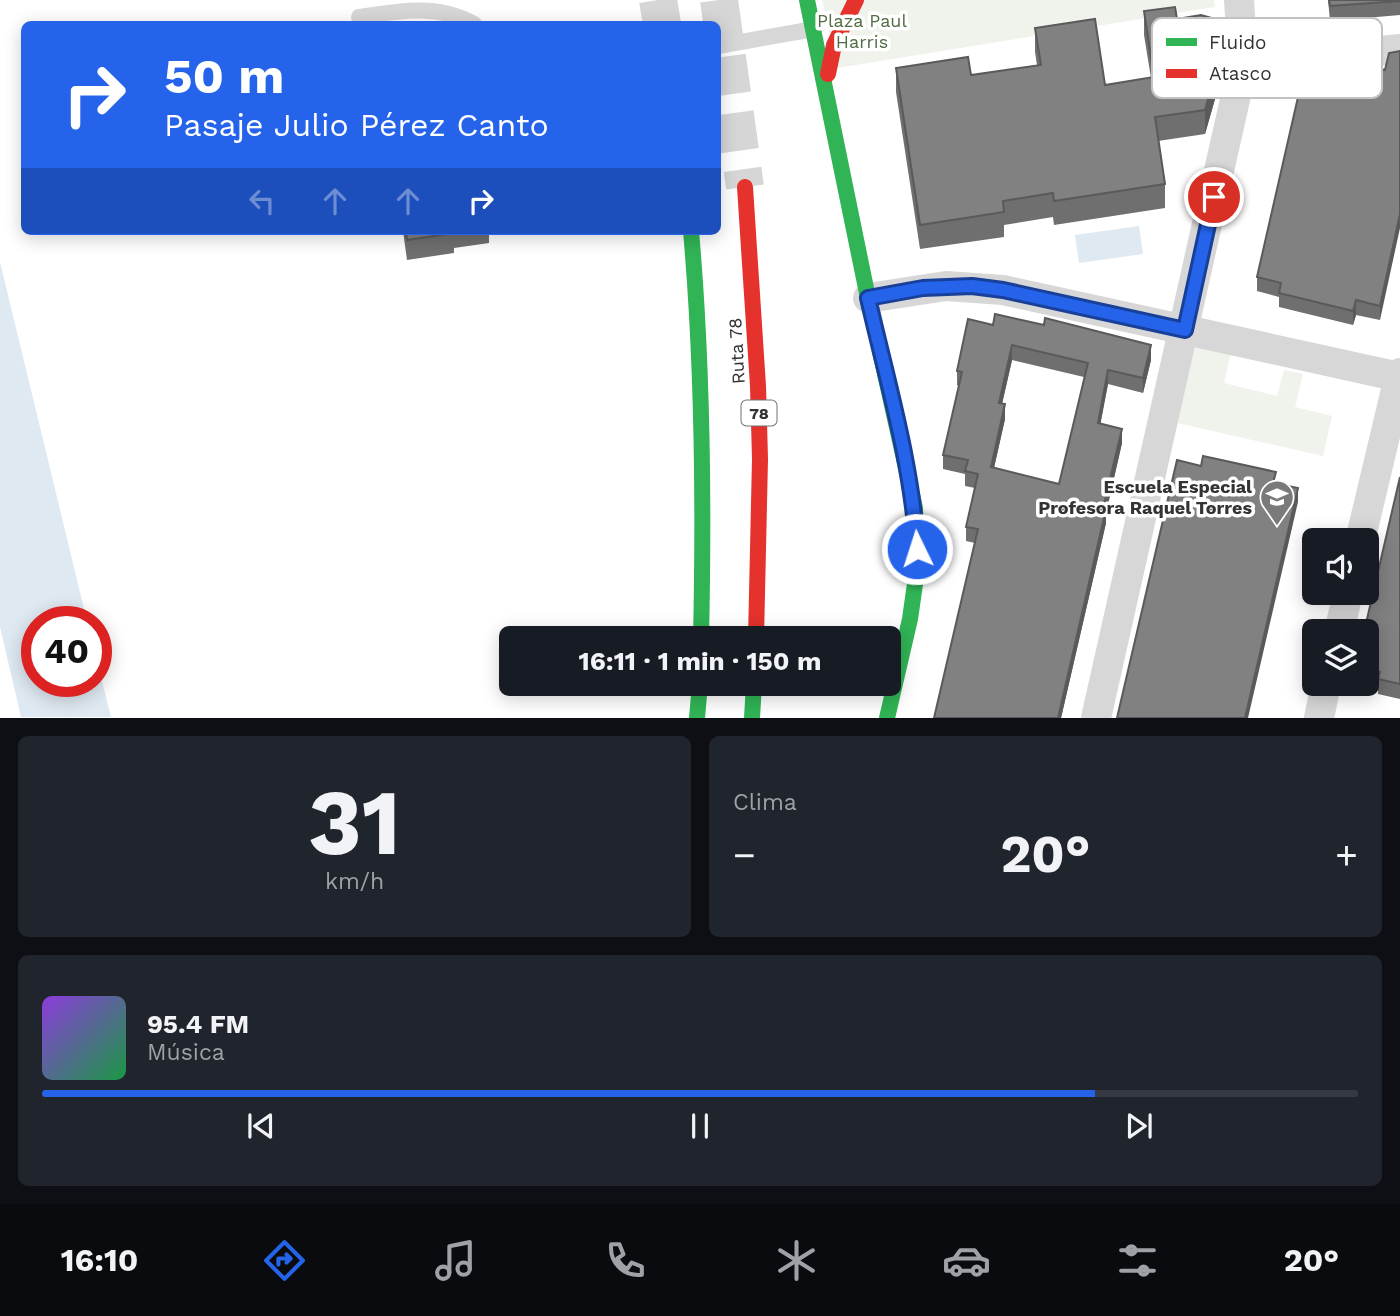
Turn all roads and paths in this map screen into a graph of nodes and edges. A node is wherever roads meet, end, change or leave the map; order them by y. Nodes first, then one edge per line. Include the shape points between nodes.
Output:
1 (807, 0) edge
2 (856, 0) edge
3 (1239, 0) edge
4 (359, 17) dead end
5 (1240, 18) edge
6 (467, 21) edge
7 (814, 29) junction
8 (721, 45) edge
9 (1400, 49) edge
10 (1382, 51) edge
11 (827, 94) junction
12 (1236, 98) edge
13 (745, 187) tunnel mouth
14 (691, 235) edge
15 (868, 298) junction
16 (1185, 330) junction
17 (1400, 376) edge
18 (1363, 528) edge
19 (701, 626) edge
20 (756, 626) edge
21 (699, 696) edge
22 (753, 696) edge
23 (1325, 696) edge
24 (1324, 716) edge
25 (697, 718) edge
26 (752, 718) edge
27 (887, 718) edge
28 (1096, 718) edge

1 - 7 main road
2 - 11 main road via 829,59
3 - 5 street
4 - 6 lane via 434,10
7 - 8 lane
7 - 11 main road
9 - 10 street
11 - 15 main road
12 - 16 street
13 - 20 main road, Ruta 78 / 78 via 759,422
14 - 19 main road, Ruta 78 via 704,424
15 - 16 street via 923,288 972,286
15 - 27 main road via 907,467 917,549 910,619
16 - 17 street
16 - 28 street
17 - 18 street
21 - 25 main road
22 - 26 main road
23 - 24 street

